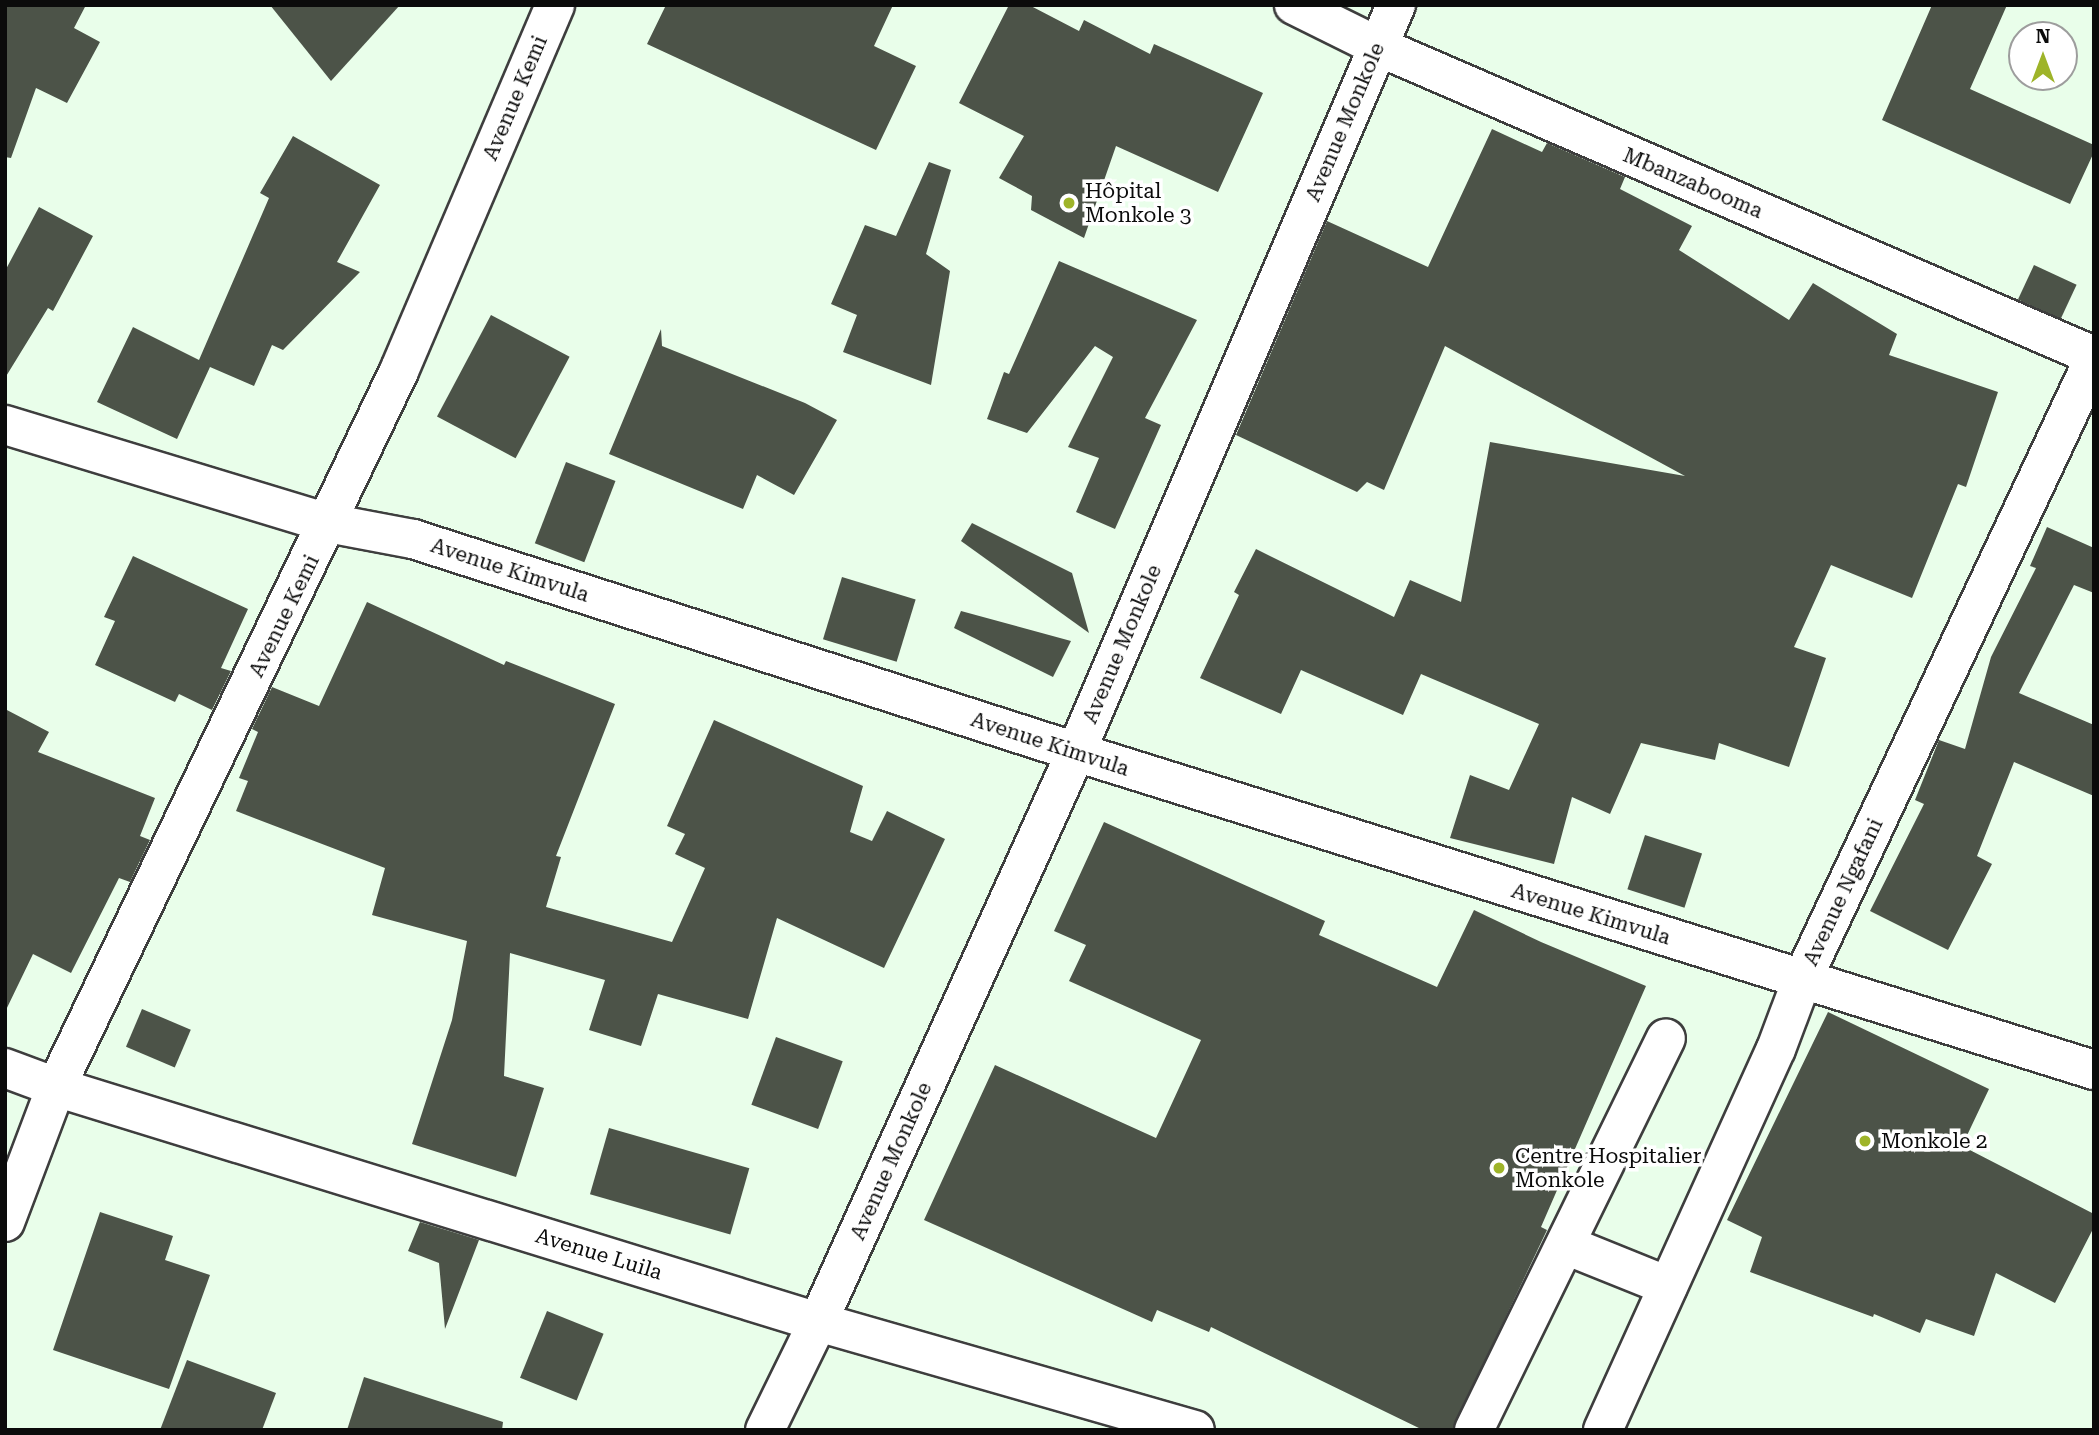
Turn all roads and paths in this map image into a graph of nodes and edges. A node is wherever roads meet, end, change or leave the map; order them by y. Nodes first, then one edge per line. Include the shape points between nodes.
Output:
1 (555, 5) edge
2 (1294, 5) edge
3 (1396, 5) edge
4 (1377, 46) junction
5 (2094, 358) edge
6 (5, 425) edge
7 (328, 523) junction
8 (1076, 752) junction
9 (1802, 980) junction
10 (1666, 1038) dead end
11 (5, 1068) edge
12 (2094, 1070) edge
13 (57, 1087) junction
14 (5, 1222) edge
15 (1566, 1245) junction
16 (1668, 1286) junction
17 (818, 1322) junction
18 (765, 1430) edge
19 (1195, 1430) edge
20 (1474, 1430) edge
21 (1603, 1430) edge

1 - 7 street, Avenue Kemi via 399,371
2 - 4 street, Mbanzabooma
3 - 4 street, Avenue Monkole
4 - 5 street, Mbanzabooma
4 - 8 street, Avenue Monkole
5 - 9 street, Avenue Ngafani
6 - 7 street, Avenue Kimvula
7 - 8 street, Avenue Kimvula via 413,539
7 - 13 street, Avenue Kemi
8 - 9 street, Avenue Kimvula
8 - 17 street, Avenue Monkole
9 - 12 street, Avenue Kimvula
9 - 16 street, Avenue Ngafani via 1776,1049
10 - 15 street
11 - 13 street, Avenue Luila
13 - 14 street, Avenue Kemi
13 - 17 street, Avenue Luila
15 - 16 street
15 - 20 street
16 - 21 street, Avenue Ngafani
17 - 18 street, Avenue Monkole
17 - 19 street, Avenue Luila

